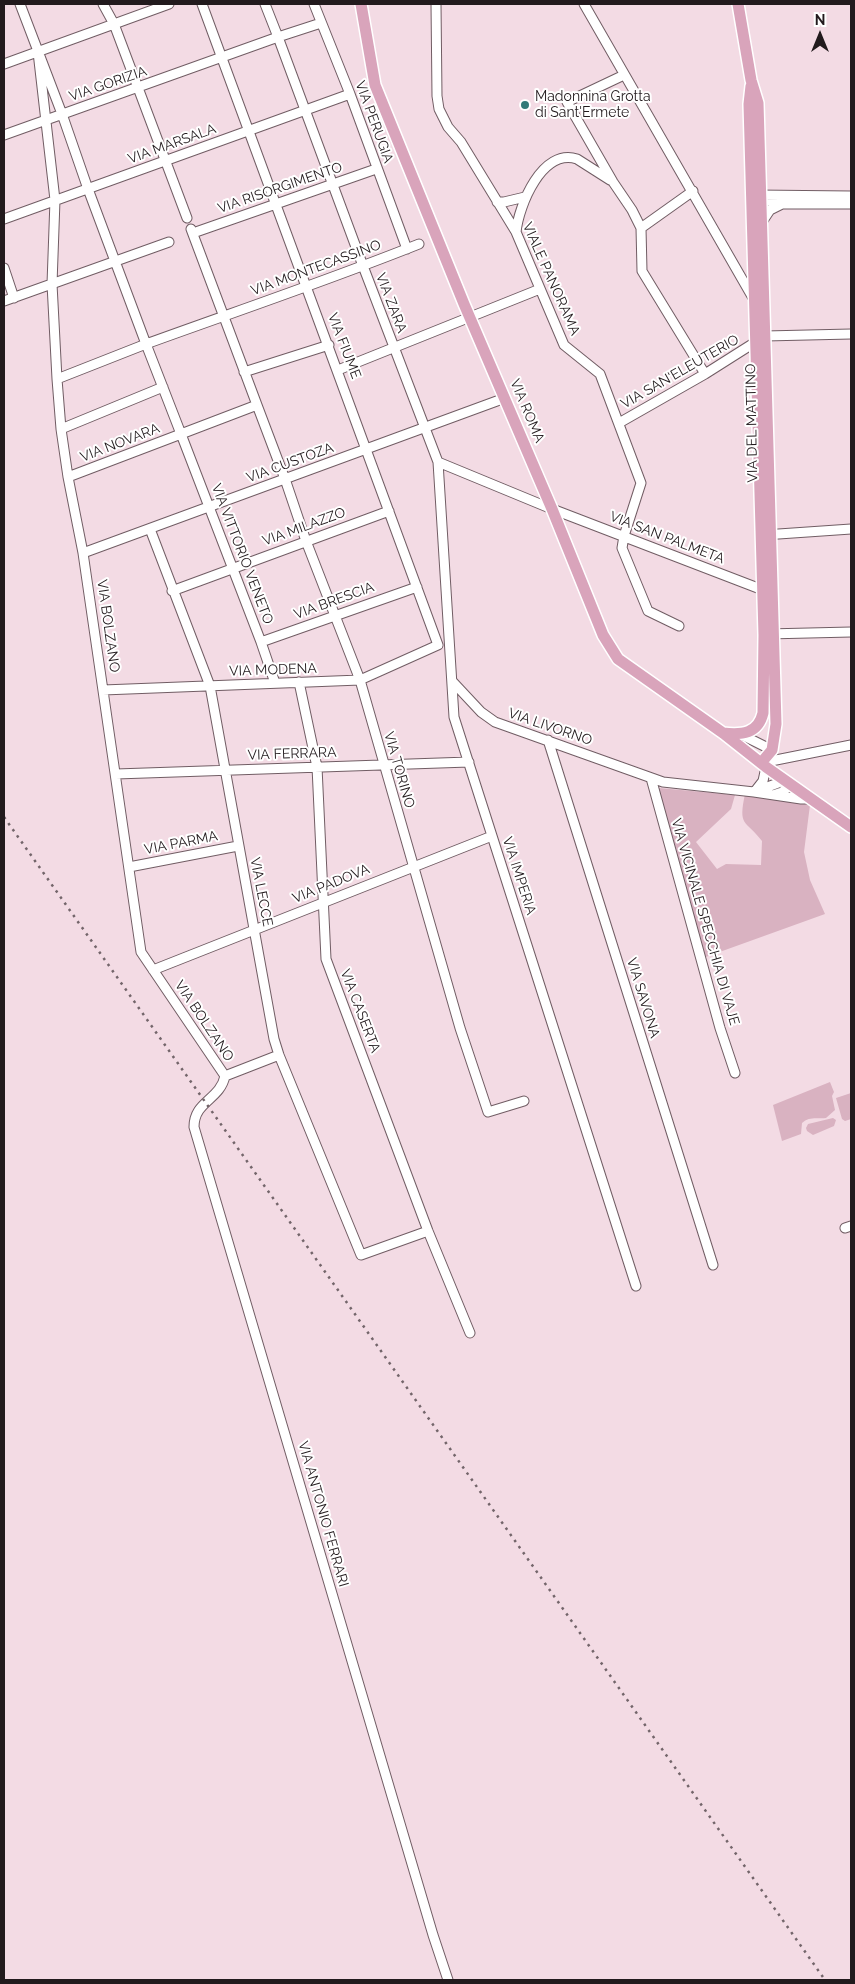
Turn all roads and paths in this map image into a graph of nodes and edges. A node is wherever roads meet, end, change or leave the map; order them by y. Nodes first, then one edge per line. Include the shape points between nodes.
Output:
1 (20, 4) edge
2 (103, 4) edge
3 (168, 4) edge
4 (202, 4) edge
5 (265, 4) edge
6 (314, 4) edge
7 (361, 4) edge
8 (436, 4) edge
9 (584, 4) edge
10 (738, 4) edge
11 (321, 23) junction
12 (114, 24) junction
13 (278, 37) junction
14 (38, 52) junction
15 (221, 58) junction
16 (4, 64) edge
17 (624, 76) junction
18 (751, 80) junction
19 (138, 88) junction
20 (350, 94) junction
21 (305, 111) junction
22 (62, 114) junction
23 (46, 121) junction
24 (248, 131) junction
25 (4, 135) edge
26 (166, 162) junction
27 (376, 169) junction
28 (760, 181) junction
29 (613, 182) junction
30 (332, 184) junction
31 (88, 189) junction
32 (693, 191) junction
33 (756, 195) junction
34 (851, 196) edge
35 (525, 197) junction
36 (55, 200) junction
37 (780, 200) junction
38 (497, 202) junction
39 (274, 204) junction
40 (851, 204) edge
41 (187, 218) dead end
42 (4, 219) edge
43 (761, 222) junction
44 (641, 228) junction
45 (516, 232) junction
46 (169, 242) dead end
47 (419, 244) dead end
48 (407, 249) junction
49 (115, 262) junction
50 (363, 266) junction
51 (4, 268) edge
52 (52, 284) junction
53 (306, 286) junction
54 (540, 289) junction
55 (14, 298) junction
56 (759, 300) junction
57 (4, 301) edge
58 (223, 316) junction
59 (470, 318) junction
60 (851, 334) edge
61 (760, 340) junction
62 (146, 344) junction
63 (329, 345) junction
64 (394, 348) junction
65 (338, 370) junction
66 (244, 372) junction
67 (706, 374) junction
68 (56, 379) junction
69 (164, 387) junction
70 (505, 398) junction
71 (257, 405) junction
72 (618, 423) junction
73 (425, 427) junction
74 (61, 429) junction
75 (182, 434) junction
76 (367, 449) junction
77 (438, 462) junction
78 (68, 477) junction
79 (285, 479) junction
80 (208, 507) junction
81 (552, 508) junction
82 (390, 511) junction
83 (150, 529) junction
84 (851, 529) edge
85 (766, 535) junction
86 (624, 536) junction
87 (306, 541) junction
88 (84, 553) junction
89 (233, 568) junction
90 (417, 586) junction
91 (767, 590) junction
92 (172, 591) junction
93 (335, 616) junction
94 (679, 626) dead end
95 (851, 632) edge
96 (768, 634) junction
97 (261, 642) junction
98 (438, 645) joint
99 (360, 680) junction
100 (452, 681) junction
101 (299, 682) junction
102 (275, 683) junction
103 (210, 686) junction
104 (102, 690) junction
105 (723, 733) junction
106 (740, 734) junction
107 (548, 740) junction
108 (851, 744) edge
109 (772, 750) junction
110 (469, 762) junction
111 (384, 765) junction
112 (763, 765) junction
113 (317, 767) junction
114 (225, 770) junction
115 (116, 774) junction
116 (651, 778) junction
117 (786, 780) junction
118 (754, 792) junction
119 (774, 794) junction
120 (812, 799) junction
121 (851, 827) edge
122 (492, 836) junction
123 (238, 846) junction
124 (129, 867) junction
125 (412, 867) junction
126 (323, 902) junction
127 (254, 930) junction
128 (153, 970) junction
129 (279, 1055) junction
130 (735, 1073) dead end
131 (225, 1076) junction
132 (524, 1101) dead end
133 (205, 1103) joint
134 (428, 1232) junction
135 (712, 1265) dead end
136 (636, 1286) dead end
137 (470, 1333) dead end
138 (448, 1980) edge

1 - 14 street
2 - 12 street
3 - 12 street
4 - 15 street, VIA FIUME
5 - 13 street, VIA ZARA
6 - 11 street, VIA PERUGIA
7 - 59 main road, VIA ROMA via 375,85
8 - 38 street, VIALE PANORAMA via 439,109
9 - 17 street
10 - 18 main road, VIA DEL MATTINO
11 - 13 street
11 - 20 street, VIA PERUGIA
12 - 14 street
12 - 19 street
13 - 15 street, VIA GORIZIA
13 - 21 street, VIA ZARA
14 - 16 street
14 - 22 street
14 - 23 street, VIA BOLZANO
15 - 19 street, VIA GORIZIA
15 - 24 street, VIA FIUME
17 - 29 street via 567,102
17 - 32 street
18 - 28 main road, VIA DEL MATTINO via 758,104
18 - 33 main road, VIA DEL MATTINO
19 - 22 street, VIA GORIZIA
19 - 26 street
20 - 21 street, VIA MARSALA
20 - 27 street, VIA PERUGIA
21 - 24 street, VIA MARSALA
21 - 30 street, VIA ZARA
22 - 23 street, VIA GORIZIA
22 - 31 street
23 - 25 street, VIA GORIZIA
23 - 36 street, VIA BOLZANO
24 - 26 street, VIA MARSALA
24 - 39 street, VIA FIUME
26 - 31 street, VIA MARSALA
26 - 41 street
27 - 30 street, VIA RISORGIMENTO
27 - 48 street, VIA PERUGIA
28 - 33 main road, VIA DEL MATTINO
28 - 37 street
29 - 35 street via 577,159 566,157 542,172
29 - 44 street
30 - 39 street, VIA RISORGIMENTO
30 - 50 street, VIA ZARA
31 - 36 street, VIA MARSALA
31 - 49 street
32 - 44 street
32 - 56 street
33 - 37 street
33 - 43 main road, VIA DEL MATTINO
33 - 56 main road, VIA DEL MATTINO
34 - 37 street
35 - 38 street
35 - 45 street
36 - 42 street, VIA MARSALA
36 - 52 street, VIA BOLZANO
37 - 40 street
37 - 43 street
38 - 45 street, VIALE PANORAMA
39 - 53 street, VIA FIUME
39 - 58 street, VIA RISORGIMENTO via 192,231
43 - 56 main road, VIA DEL MATTINO
44 - 67 street via 642,271
45 - 54 street, VIALE PANORAMA
46 - 49 street
47 - 48 street, VIA MONTECASSINO
48 - 50 street, VIA MONTECASSINO
49 - 52 street
49 - 62 street
50 - 53 street, VIA MONTECASSINO
50 - 64 street, VIA ZARA
51 - 55 street
52 - 55 street
52 - 68 street, VIA BOLZANO
53 - 58 street, VIA MONTECASSINO
53 - 63 street, VIA FIUME
54 - 59 street
54 - 72 street, VIALE PANORAMA via 564,345 600,374
55 - 57 street
56 - 61 main road, VIA DEL MATTINO
58 - 62 street, VIA MONTECASSINO
58 - 66 street, VIA TORINO
59 - 64 street
59 - 70 main road, VIA ROMA
60 - 61 street
61 - 67 street, VIA SAN'ELEUTERIO
61 - 85 main road, VIA DEL MATTINO
62 - 68 street
62 - 69 street, VIA VITTORIO VENETO
63 - 65 street, VIA FIUME
63 - 66 street
64 - 65 street
64 - 73 street, VIA ZARA
65 - 76 street, VIA FIUME
66 - 71 street, VIA TORINO
67 - 72 street, VIA SAN'ELEUTERIO
68 - 74 street, VIA BOLZANO
69 - 74 street
69 - 75 street, VIA VITTORIO VENETO
70 - 73 street, VIA CUSTOZA
70 - 81 main road, VIA ROMA
71 - 75 street, VIA NOVARA
71 - 79 street, VIA TORINO
72 - 86 street, VIALE PANORAMA via 641,483
73 - 76 street, VIA CUSTOZA
73 - 77 street, VIA ZARA
74 - 78 street, VIA BOLZANO
75 - 78 street, VIA NOVARA
75 - 80 street, VIA VITTORIO VENETO
76 - 79 street, VIA CUSTOZA
76 - 82 street, VIA FIUME
77 - 81 street
77 - 100 street, VIA IMPERIA
78 - 88 street, VIA BOLZANO
79 - 80 street, VIA CUSTOZA
79 - 87 street, VIA TORINO
80 - 83 street, VIA CUSTOZA
80 - 89 street, VIA VITTORIO VENETO
81 - 86 street, VIA SAN PALMETA
81 - 105 main road, VIA ROMA via 603,635 618,659
82 - 87 street, VIA MILAZZO
82 - 90 street, VIA FIUME
83 - 88 street, VIA CUSTOZA
83 - 92 street, VIA LECCE
84 - 85 street
85 - 91 main road, VIA DEL MATTINO
86 - 91 street, VIA SAN PALMETA
86 - 94 street, VIALE PANORAMA via 622,548 648,611
87 - 89 street, VIA MILAZZO
87 - 93 street, VIA TORINO
88 - 104 street, VIA BOLZANO
89 - 92 street, VIA MILAZZO
89 - 97 street, VIA VITTORIO VENETO
90 - 93 street, VIA BRESCIA
90 - 98 street, VIA FIUME
91 - 96 main road, VIA DEL MATTINO
92 - 103 street, VIA LECCE
93 - 97 street, VIA BRESCIA
93 - 99 street, VIA TORINO
95 - 96 street
96 - 106 main road, VIA DEL MATTINO via 763,713 753,730
96 - 109 main road, VIA DEL MATTINO via 776,724
97 - 102 street, VIA VITTORIO VENETO
98 - 99 street, VIA MODENA
99 - 101 street, VIA MODENA
99 - 111 street, VIA TORINO
100 - 107 street, VIA LIVORNO via 495,722
100 - 110 street, VIA IMPERIA via 454,717
101 - 102 street, VIA MODENA
101 - 113 street, VIA CASERTA
102 - 103 street, VIA MODENA
103 - 104 street, VIA MODENA
103 - 114 street, VIA LECCE
104 - 115 street, VIA BOLZANO
105 - 106 main road
105 - 112 main road, VIA ROMA
106 - 109 street
107 - 116 street, VIA LIVORNO
107 - 135 street, VIA SAVONA
108 - 112 street
109 - 112 main road
110 - 111 street, VIA FERRARA
110 - 122 street, VIA IMPERIA
111 - 113 street, VIA FERRARA
111 - 125 street, VIA TORINO
112 - 117 main road, VIA ROMA
112 - 118 street via 763,780
113 - 114 street, VIA FERRARA
113 - 126 street, VIA CASERTA
114 - 115 street, VIA FERRARA
114 - 123 street, VIA LECCE
115 - 124 street, VIA BOLZANO
116 - 118 street, VIA LIVORNO
116 - 130 street, VIA VICINALE SPECCHIA DI VAJE
117 - 118 street
117 - 119 street via 787,788
117 - 120 main road, VIA ROMA
118 - 119 street, VIA LIVORNO
119 - 120 street, VIA LIVORNO
120 - 121 main road, VIA ROMA
122 - 125 street, VIA PADOVA
122 - 136 street, VIA IMPERIA
123 - 124 street, VIA PARMA
123 - 127 street, VIA LECCE
124 - 128 street, VIA BOLZANO via 141,952
125 - 126 street, VIA PADOVA
125 - 132 street, VIA TORINO via 488,1112
126 - 127 street, VIA PADOVA
126 - 134 street, VIA CASERTA via 326,959
127 - 128 street, VIA PADOVA
127 - 129 street, VIA LECCE
128 - 131 street, VIA BOLZANO
129 - 131 street
129 - 134 street, VIA LECCE via 361,1255
131 - 133 street, VIA BOLZANO via 218,1092
133 - 138 street, VIA ANTONIO FERRARI via 196,1113 194,1127
134 - 137 street, VIA CASERTA

